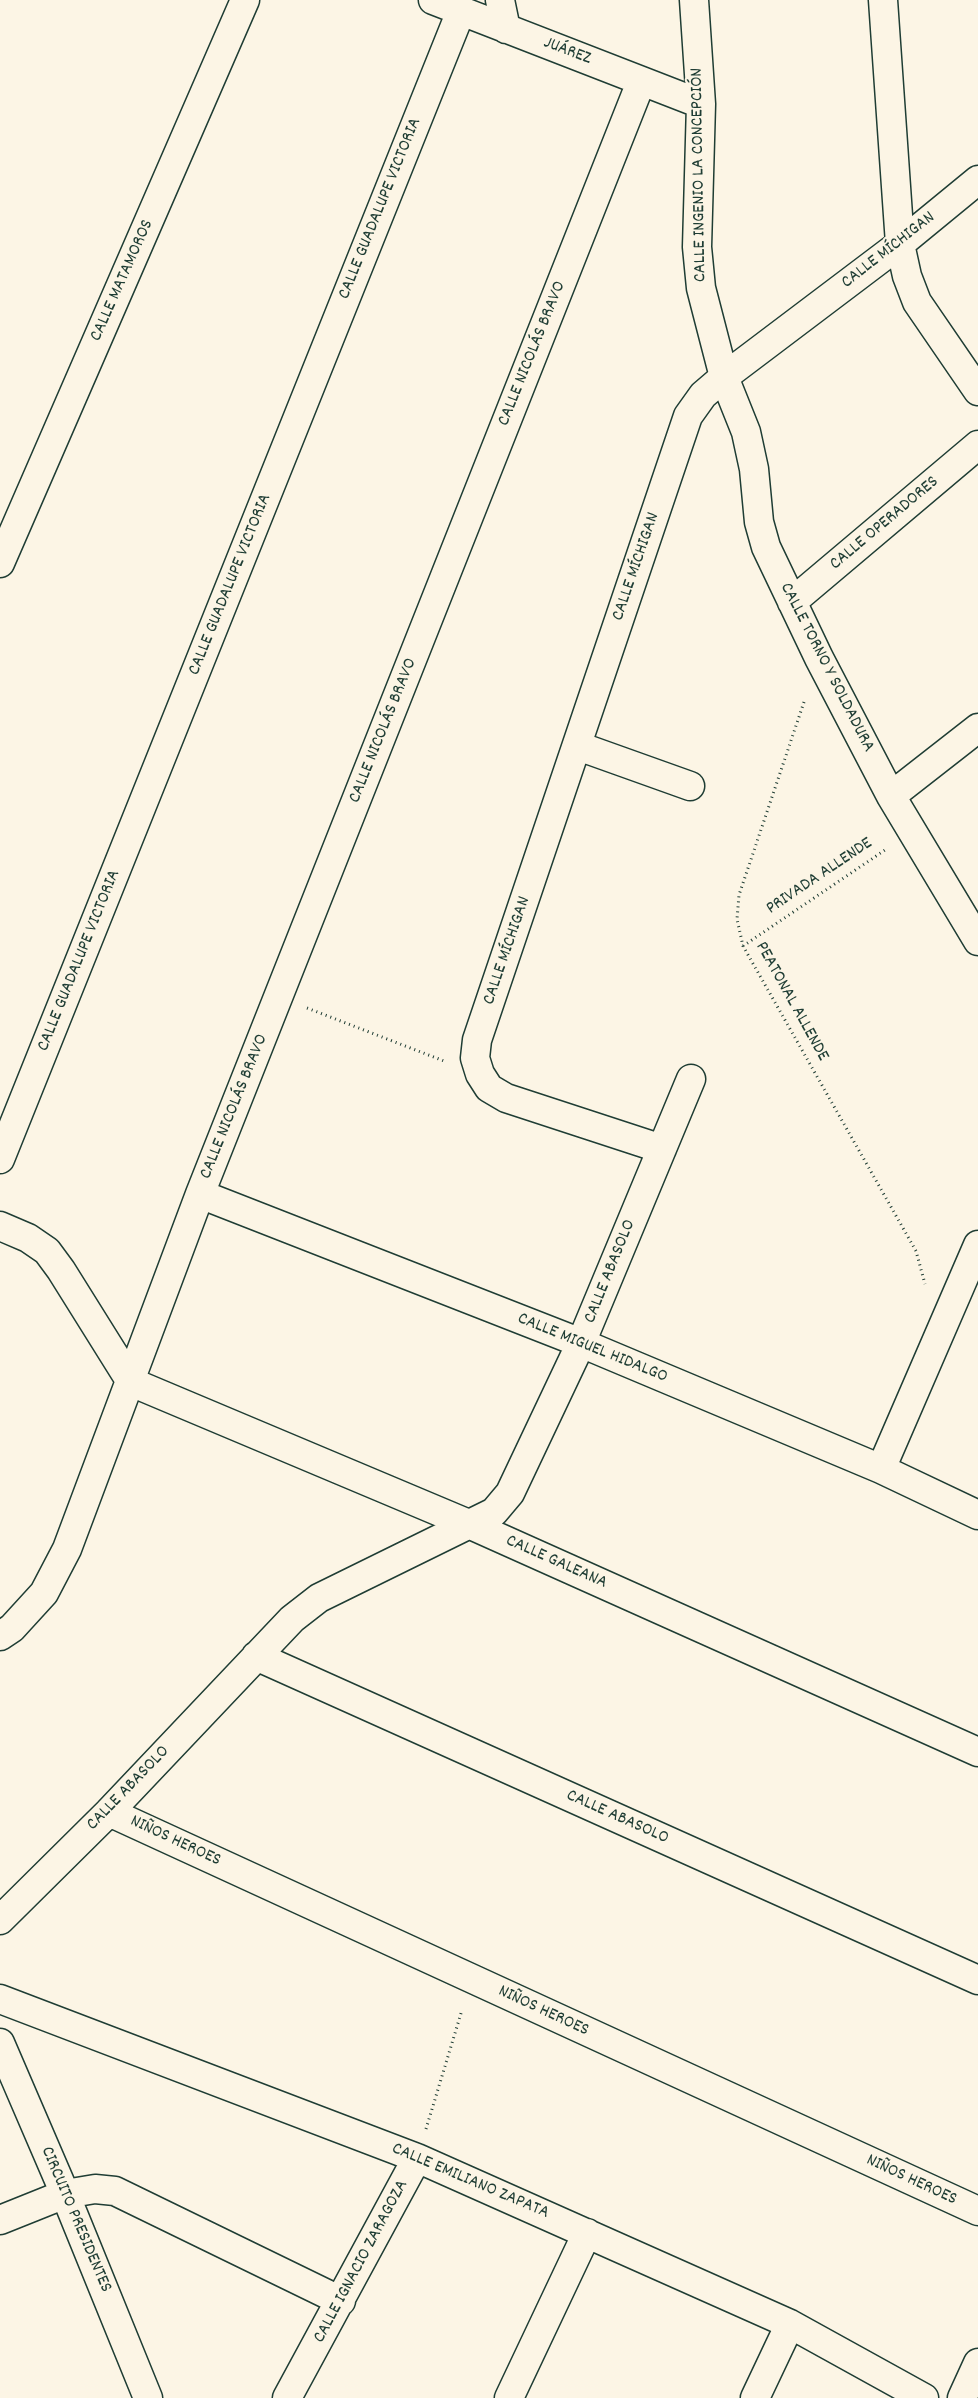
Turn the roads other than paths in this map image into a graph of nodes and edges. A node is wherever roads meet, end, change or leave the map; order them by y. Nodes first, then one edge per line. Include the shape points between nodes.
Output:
1 (245, 0) edge
2 (433, 0) edge
3 (500, 0) edge
4 (694, 0) edge
5 (883, 0) edge
6 (461, 11) junction
7 (506, 29) junction
8 (641, 82) junction
9 (701, 104) junction
10 (978, 180) edge
11 (900, 244) junction
12 (724, 377) junction
13 (978, 391) edge
14 (978, 445) edge
15 (0, 563) edge
16 (792, 602) junction
17 (978, 728) edge
18 (578, 746) junction
19 (690, 786) dead end
20 (892, 796) junction
21 (978, 941) edge
22 (691, 1079) dead end
23 (662, 1149) junction
24 (0, 1159) edge
25 (200, 1194) junction
26 (0, 1226) edge
27 (978, 1245) edge
28 (581, 1343) junction
29 (131, 1382) junction
30 (881, 1468) junction
31 (978, 1515) edge
32 (471, 1525) junction
33 (0, 1636) edge
34 (256, 1656) junction
35 (978, 1752) edge
36 (109, 1812) junction
37 (0, 1920) edge
38 (978, 1980) edge
39 (0, 2000) edge
40 (0, 2044) edge
41 (418, 2158) junction
42 (65, 2194) junction
43 (978, 2212) edge
44 (0, 2220) edge
45 (587, 2233) junction
46 (341, 2301) junction
47 (790, 2324) junction
48 (978, 2363) edge
49 (148, 2398) edge
50 (287, 2398) edge
51 (509, 2398) edge
52 (755, 2398) edge
53 (924, 2398) edge
54 (962, 2398) edge

1 - 15 street, CALLE MATAMOROS
2 - 6 street, JUÁREZ
3 - 7 street
4 - 9 street, CALLE INGENIO LA CONCEPCIÓN
5 - 11 street
6 - 7 street, JUÁREZ
6 - 24 street, CALLE GUADALUPE VICTORIA
7 - 8 street, JUÁREZ
8 - 9 street, JUÁREZ
8 - 25 street, CALLE NICOLÁS BRAVO
9 - 12 street, CALLE INGENIO LA CONCEPCIÓN via 698,255 701,288
10 - 11 street, CALLE MÍCHIGAN
11 - 12 street, CALLE MÍCHIGAN
11 - 13 street via 917,302
12 - 16 street, CALLE TORNO Y SOLDADURA via 746,432 766,547
12 - 18 street, CALLE MÍCHIGAN via 703,395 688,416
14 - 16 street, CALLE OPERADORES
16 - 20 street, CALLE TORNO Y SOLDADURA
17 - 20 street
18 - 19 street
18 - 23 street, CALLE MÍCHIGAN via 477,1040 475,1058 489,1088 506,1098
20 - 21 street, CALLE TORNO Y SOLDADURA
22 - 23 street, CALLE ABASOLO
23 - 28 street, CALLE ABASOLO
25 - 28 street, CALLE MIGUEL HIDALGO
25 - 29 street, CALLE NICOLÁS BRAVO
26 - 29 street via 28,1238 47,1252
27 - 30 street
28 - 30 street, CALLE MIGUEL HIDALGO
28 - 32 street, CALLE ABASOLO via 510,1493 494,1512
29 - 32 street, CALLE GALEANA
29 - 33 street, CALLE NICOLÁS BRAVO via 67,1549 44,1593 12,1628
30 - 31 street, CALLE MIGUEL HIDALGO
32 - 34 street, CALLE ABASOLO via 319,1598 292,1619
32 - 35 street, CALLE GALEANA
34 - 36 street, CALLE ABASOLO
34 - 38 street, CALLE ABASOLO
36 - 37 street, CALLE ABASOLO
36 - 43 street, NIÑOS HEROES
39 - 41 street, CALLE EMILIANO ZAPATA
40 - 42 street, CIRCUITO PRESIDENTES
41 - 45 street, CALLE EMILIANO ZAPATA
41 - 46 street, CALLE IGNACIO ZARAGOZA
42 - 44 street
42 - 46 street via 95,2189 115,2191
42 - 49 street, CIRCUITO PRESIDENTES
45 - 47 street, CALLE EMILIANO ZAPATA
45 - 51 street
46 - 50 street, CALLE IGNACIO ZARAGOZA
47 - 52 street
47 - 53 street, CALLE EMILIANO ZAPATA
48 - 54 street

